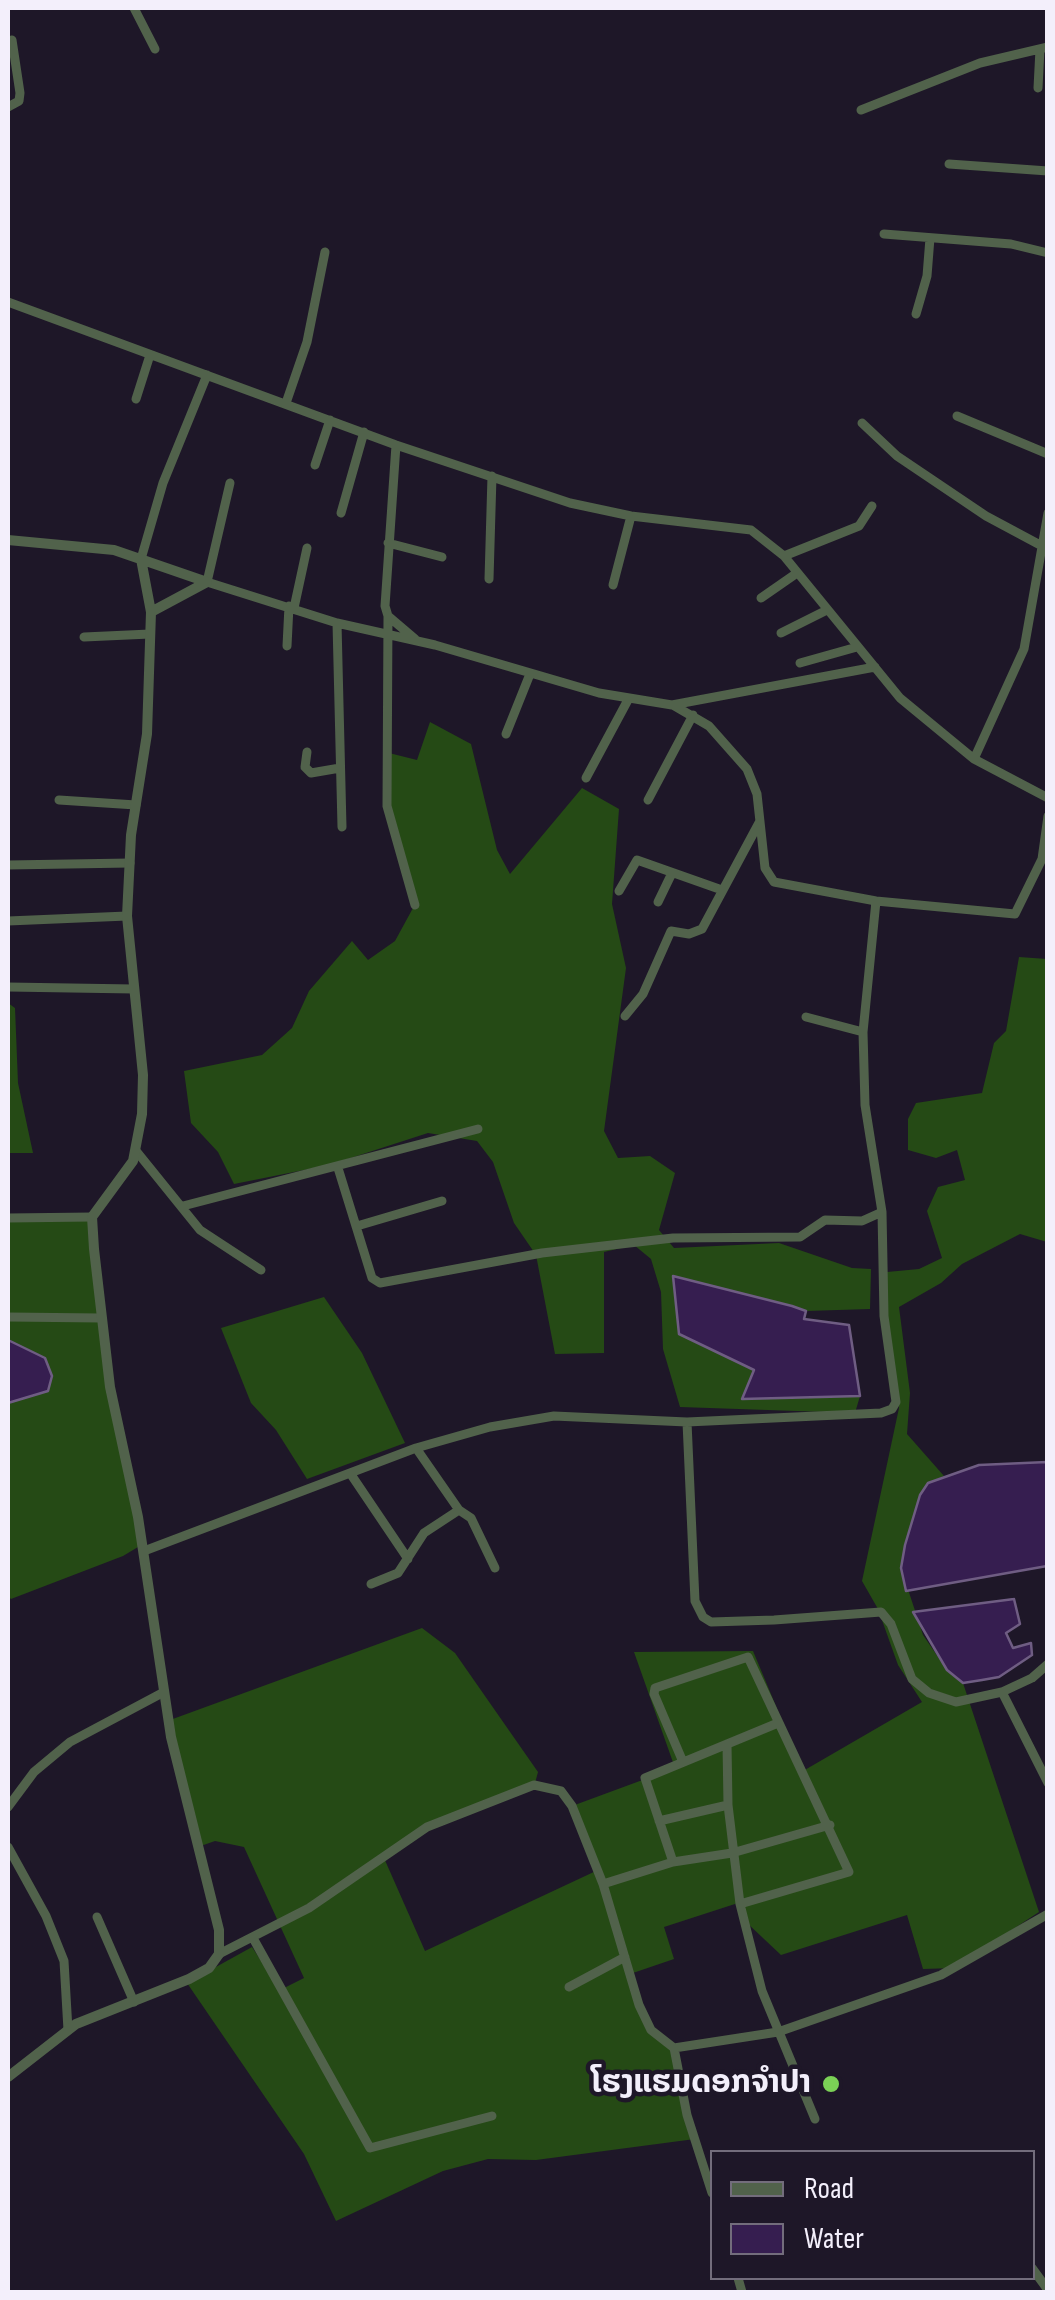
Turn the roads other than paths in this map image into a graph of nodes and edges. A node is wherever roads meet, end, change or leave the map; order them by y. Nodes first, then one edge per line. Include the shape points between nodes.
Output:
1 (134, 8) edge
2 (12, 40) dead end
3 (1044, 48) edge
4 (155, 49) dead end
5 (1038, 88) dead end
6 (8, 108) edge
7 (861, 110) dead end
8 (949, 164) dead end
9 (1048, 171) edge
10 (884, 234) dead end
11 (930, 238) junction
12 (325, 252) dead end
13 (1048, 253) edge
14 (8, 302) edge
15 (916, 314) dead end
16 (150, 354) junction
17 (207, 375) junction
18 (136, 398) dead end
19 (286, 403) junction
20 (957, 416) dead end
21 (330, 420) junction
22 (862, 424) dead end
23 (364, 432) junction
24 (396, 445) junction
25 (1048, 454) edge
26 (315, 465) dead end
27 (492, 476) junction
28 (230, 484) dead end
29 (872, 506) dead end
30 (1048, 512) edge
31 (341, 513) dead end
32 (631, 516) junction
33 (8, 540) edge
34 (388, 543) junction
35 (1042, 546) junction
36 (307, 548) dead end
37 (784, 556) junction
38 (442, 557) dead end
39 (141, 559) junction
40 (797, 573) junction
41 (489, 578) dead end
42 (208, 582) junction
43 (614, 584) dead end
44 (761, 598) dead end
45 (291, 607) junction
46 (827, 610) junction
47 (150, 612) junction
48 (388, 616) junction
49 (337, 623) junction
50 (150, 634) junction
51 (781, 634) dead end
52 (84, 637) dead end
53 (386, 637) junction
54 (417, 641) junction
55 (286, 646) dead end
56 (857, 647) junction
57 (800, 663) dead end
58 (874, 667) junction
59 (530, 674) junction
60 (630, 698) junction
61 (672, 705) junction
62 (693, 716) junction
63 (506, 734) dead end
64 (307, 752) dead end
65 (974, 758) junction
66 (340, 768) junction
67 (586, 778) dead end
68 (1048, 798) edge
69 (59, 800) dead end
70 (648, 800) dead end
71 (136, 805) junction
72 (1048, 816) edge
73 (761, 818) junction
74 (342, 827) dead end
75 (130, 863) junction
76 (8, 865) edge
77 (672, 873) junction
78 (722, 890) junction
79 (619, 892) dead end
80 (876, 901) junction
81 (658, 902) dead end
82 (414, 905) dead end
83 (128, 916) junction
84 (8, 921) edge
85 (8, 988) edge
86 (134, 989) junction
87 (625, 1016) dead end
88 (806, 1018) dead end
89 (862, 1032) junction
90 (478, 1129) dead end
91 (137, 1152) junction
92 (338, 1168) junction
93 (442, 1201) dead end
94 (182, 1206) junction
95 (882, 1212) junction
96 (8, 1218) edge
97 (92, 1218) junction
98 (357, 1226) junction
99 (261, 1270) dead end
100 (8, 1317) edge
101 (101, 1318) junction
102 (686, 1422) junction
103 (416, 1448) junction
104 (350, 1473) junction
105 (459, 1510) junction
106 (144, 1551) junction
107 (408, 1558) junction
108 (495, 1568) dead end
109 (372, 1584) dead end
110 (1048, 1664) edge
111 (164, 1692) junction
112 (1002, 1692) junction
113 (778, 1723) junction
114 (727, 1744) junction
115 (683, 1762) junction
116 (1048, 1782) edge
117 (728, 1805) junction
118 (8, 1807) edge
119 (659, 1821) junction
120 (830, 1826) junction
121 (8, 1848) edge
122 (732, 1853) junction
123 (673, 1862) junction
124 (603, 1884) junction
125 (740, 1904) junction
126 (1048, 1914) edge
127 (97, 1917) dead end
128 (253, 1938) junction
129 (219, 1954) junction
130 (626, 1957) junction
131 (569, 1988) dead end
132 (134, 2002) junction
133 (68, 2030) junction
134 (778, 2032) junction
135 (674, 2048) junction
136 (8, 2076) edge
137 (492, 2116) dead end
138 (814, 2119) dead end
139 (710, 2187) edge

1 - 4 street
2 - 6 street via 20,94
3 - 5 street
3 - 7 street via 980,62
8 - 9 street
10 - 11 street
11 - 13 street
11 - 15 street
12 - 19 street via 307,342
14 - 16 street
16 - 17 street
16 - 18 street
17 - 19 street
17 - 39 street
19 - 21 street
20 - 25 street
21 - 23 street
21 - 26 street
22 - 35 street via 897,456
23 - 24 street
23 - 31 street
24 - 27 street
24 - 34 street
27 - 32 street
27 - 41 street
28 - 42 street
29 - 37 street via 858,526
30 - 35 street
32 - 37 street via 739,526
32 - 43 street
33 - 39 street via 114,550
34 - 38 street
34 - 48 street
35 - 65 street via 1024,649
36 - 45 street
37 - 40 street
39 - 42 street
39 - 47 street
40 - 44 street
40 - 46 street
42 - 45 street
42 - 47 street
45 - 49 street
45 - 55 street
46 - 51 street
46 - 56 street
47 - 50 street
48 - 53 street
48 - 54 street
49 - 53 street
49 - 66 street
50 - 52 street
50 - 71 street via 147,734
53 - 54 street
53 - 82 street via 387,806
54 - 59 street
56 - 57 street
56 - 58 street
58 - 61 street
58 - 65 street via 900,698
59 - 60 street
59 - 63 street
60 - 61 street
60 - 67 street
61 - 62 street
62 - 70 street
62 - 73 street via 741,760
64 - 66 street via 311,773
65 - 68 street
66 - 74 street
69 - 71 street
71 - 75 street
72 - 80 street via 1042,859 1018,914
73 - 78 street
73 - 80 street via 766,868 774,882
75 - 76 street
75 - 83 street
77 - 78 street
77 - 79 street via 637,860
77 - 81 street
78 - 87 street via 696,933 670,931
80 - 89 street
83 - 84 street
83 - 86 street
85 - 86 street
86 - 91 street via 143,1076
88 - 89 street
89 - 95 street via 865,1106
90 - 92 street
91 - 94 street
91 - 97 street
92 - 94 street
92 - 98 street
93 - 98 street
94 - 99 street via 216,1243
95 - 98 street via 862,1221 825,1220 800,1237 673,1238 542,1253 380,1283 372,1278
95 - 102 street via 892,1408
96 - 97 street
97 - 101 street
100 - 101 street
101 - 106 street
102 - 103 street via 554,1416
102 - 112 street via 695,1601 702,1618 774,1620 871,1609 888,1616 907,1672 929,1693 956,1702
103 - 104 street
103 - 105 street
104 - 106 street
104 - 107 street
105 - 107 street via 432,1524
105 - 108 street via 482,1534
106 - 111 street
107 - 109 street via 398,1573
110 - 112 street
111 - 118 street via 70,1742 34,1772
111 - 129 street
112 - 116 street
113 - 114 street
113 - 115 street via 748,1657 660,1684 654,1694
113 - 120 street
114 - 115 street
114 - 117 street
115 - 119 street via 646,1778
117 - 119 street
117 - 122 street
119 - 123 street
120 - 122 street
120 - 125 street via 849,1872
121 - 133 street via 64,1961
122 - 123 street
122 - 125 street
123 - 124 street
124 - 128 street via 561,1790 534,1785 426,1827
124 - 130 street
125 - 134 street
126 - 134 street via 941,1976
127 - 132 street
128 - 129 street
128 - 137 street via 370,2148
129 - 132 street via 209,1968
130 - 131 street
130 - 135 street via 651,2030
132 - 133 street
133 - 136 street
134 - 135 street
134 - 138 street
135 - 139 street via 686,2115

